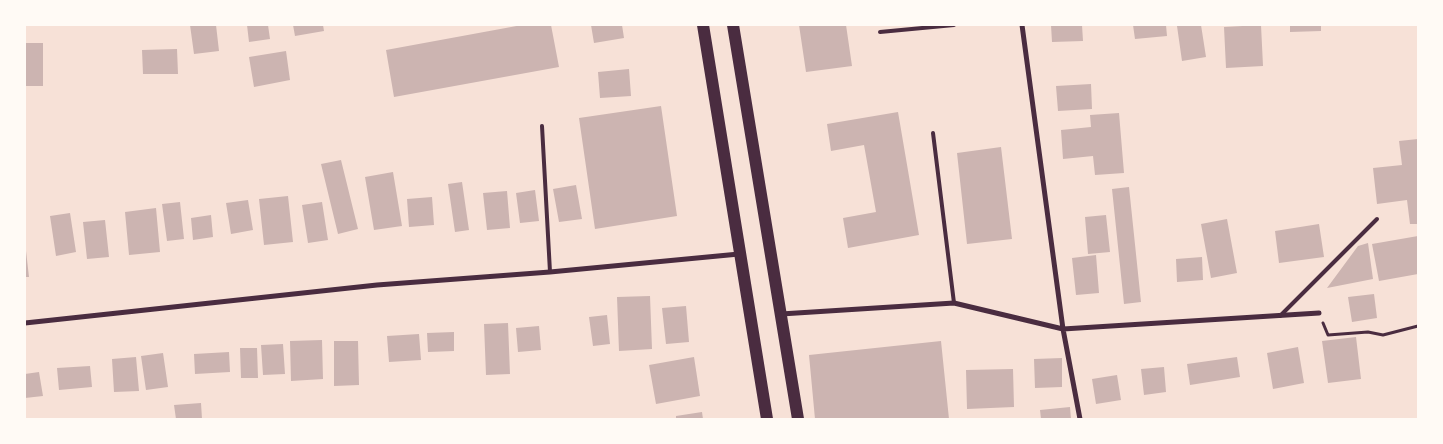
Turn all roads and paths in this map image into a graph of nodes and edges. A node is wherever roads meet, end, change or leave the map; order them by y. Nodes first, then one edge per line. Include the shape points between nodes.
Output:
1 (702, 25) edge
2 (733, 25) edge
3 (954, 25) edge
4 (1022, 25) edge
5 (880, 32) dead end
6 (542, 126) dead end
7 (933, 133) dead end
8 (1377, 219) dead end
9 (739, 254) junction
10 (550, 272) junction
11 (954, 303) junction
12 (1319, 313) joint
13 (780, 314) junction
14 (1280, 316) junction
15 (25, 323) edge
16 (1418, 326) edge
17 (1063, 328) junction
18 (767, 419) edge
19 (798, 419) edge
20 (1080, 419) edge

1 - 9 main road
2 - 13 main road
3 - 5 lane
4 - 17 street
6 - 10 lane
7 - 11 lane
8 - 14 lane
9 - 10 street
9 - 18 main road
10 - 15 street via 378,284
11 - 13 street
11 - 17 street
12 - 14 street
12 - 16 path via 1328,335 1368,332 1383,335
13 - 19 main road
14 - 17 street
17 - 20 street

